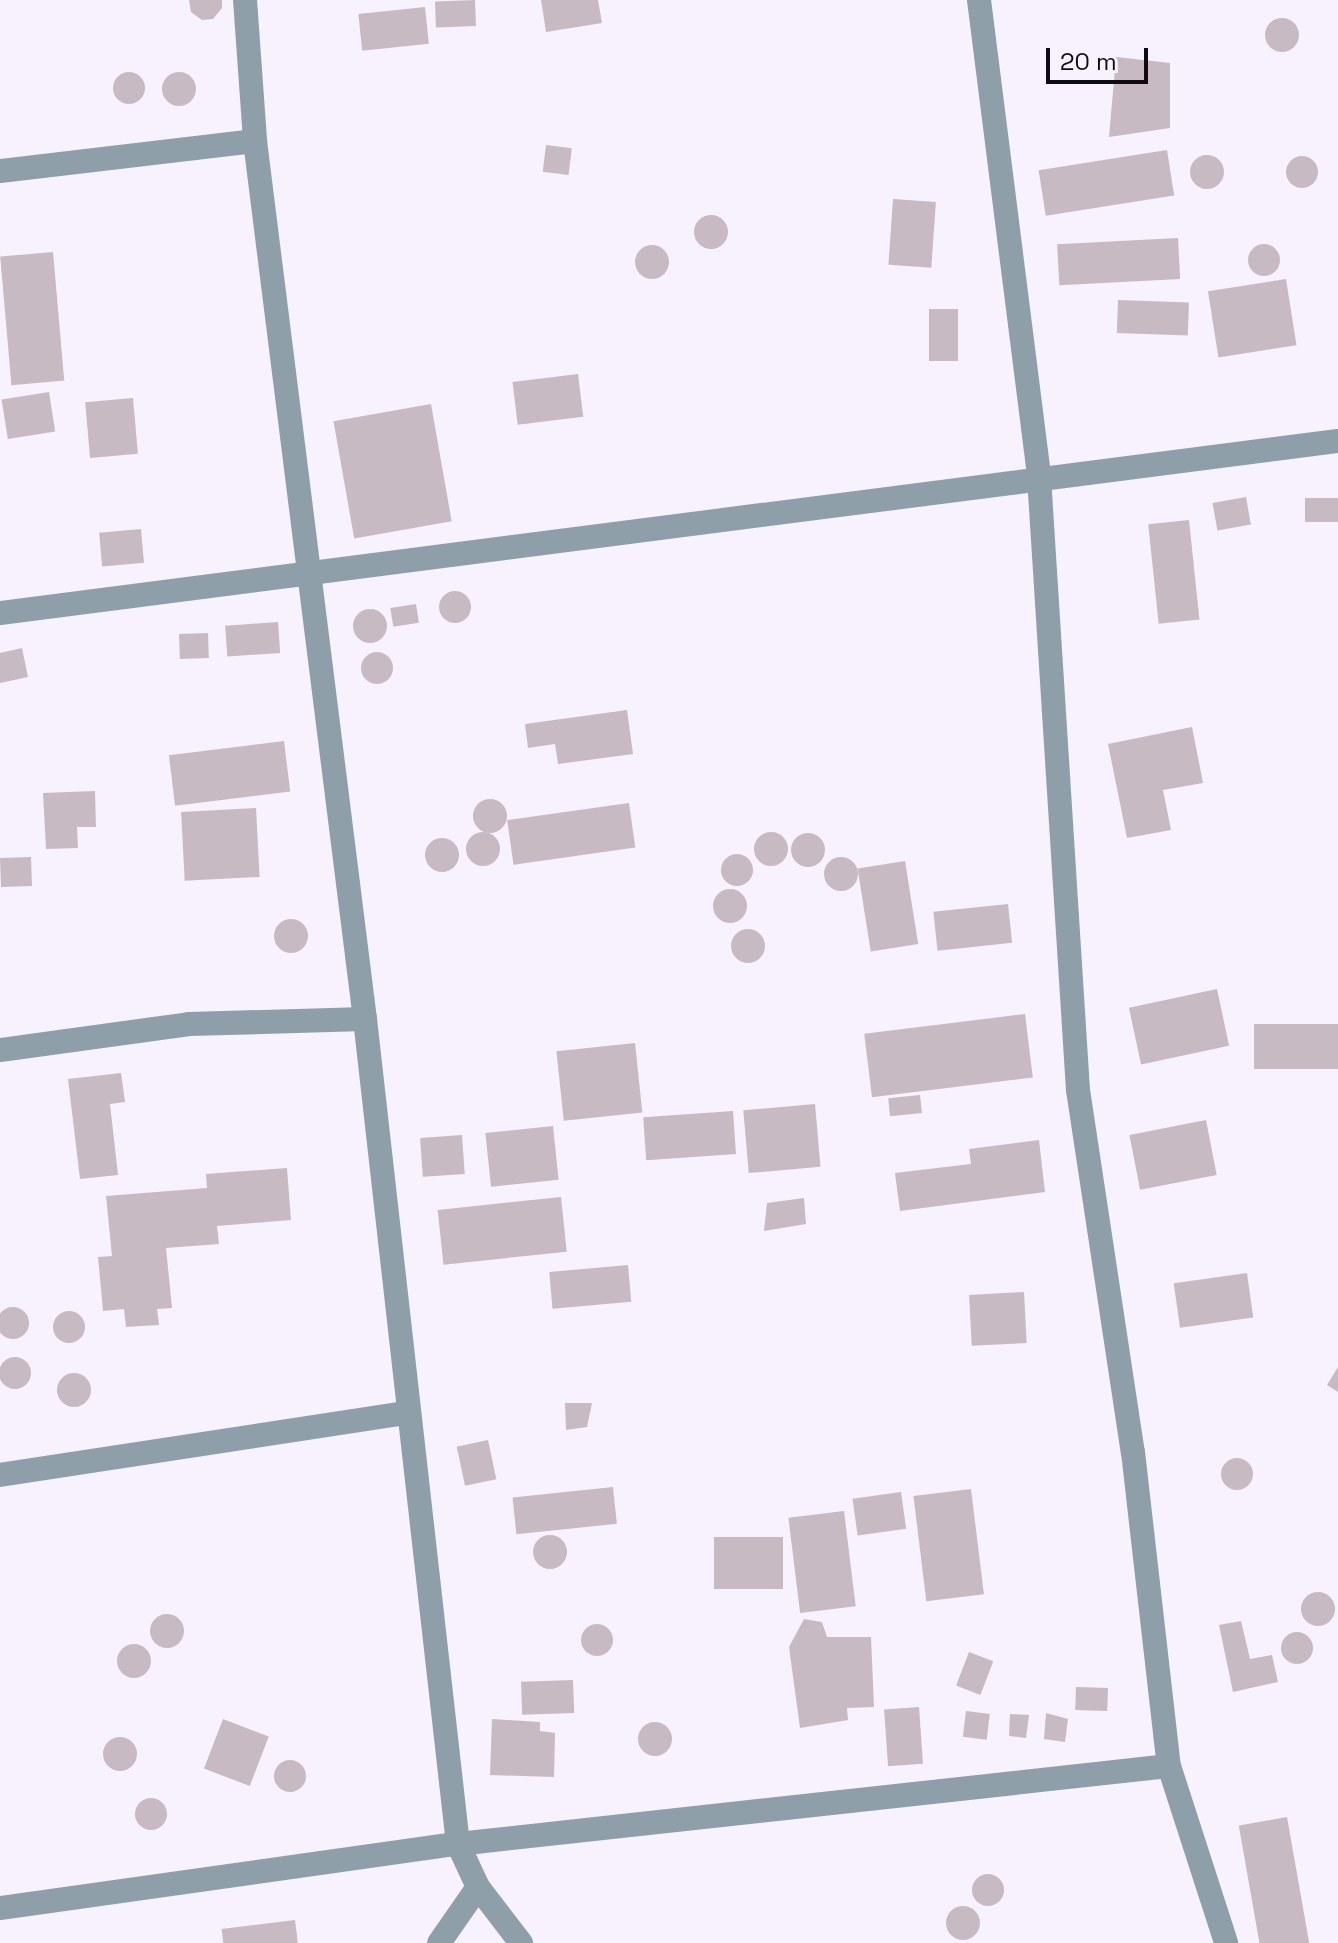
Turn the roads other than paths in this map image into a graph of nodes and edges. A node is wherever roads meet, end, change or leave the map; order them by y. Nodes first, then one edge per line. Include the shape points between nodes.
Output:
1 (245, 0) edge
2 (979, 0) edge
3 (255, 141) junction
4 (0, 171) edge
5 (1338, 441) edge
6 (1039, 477) junction
7 (309, 575) junction
8 (0, 613) edge
9 (365, 1019) junction
10 (0, 1050) edge
11 (406, 1413) junction
12 (0, 1475) edge
13 (1169, 1766) junction
14 (458, 1844) junction
15 (478, 1887) junction
16 (0, 1908) edge
17 (439, 1943) edge
18 (521, 1943) edge
19 (1226, 1943) edge

1 - 3 street
2 - 6 street
3 - 4 street
3 - 7 street
5 - 6 street
6 - 7 street
6 - 13 street via 1078,1090 1133,1452
7 - 8 street
7 - 9 street
9 - 10 street via 189,1024
9 - 11 street
11 - 12 street
11 - 14 street
13 - 14 street
13 - 19 street
14 - 15 street
14 - 16 street
15 - 17 street
15 - 18 street

